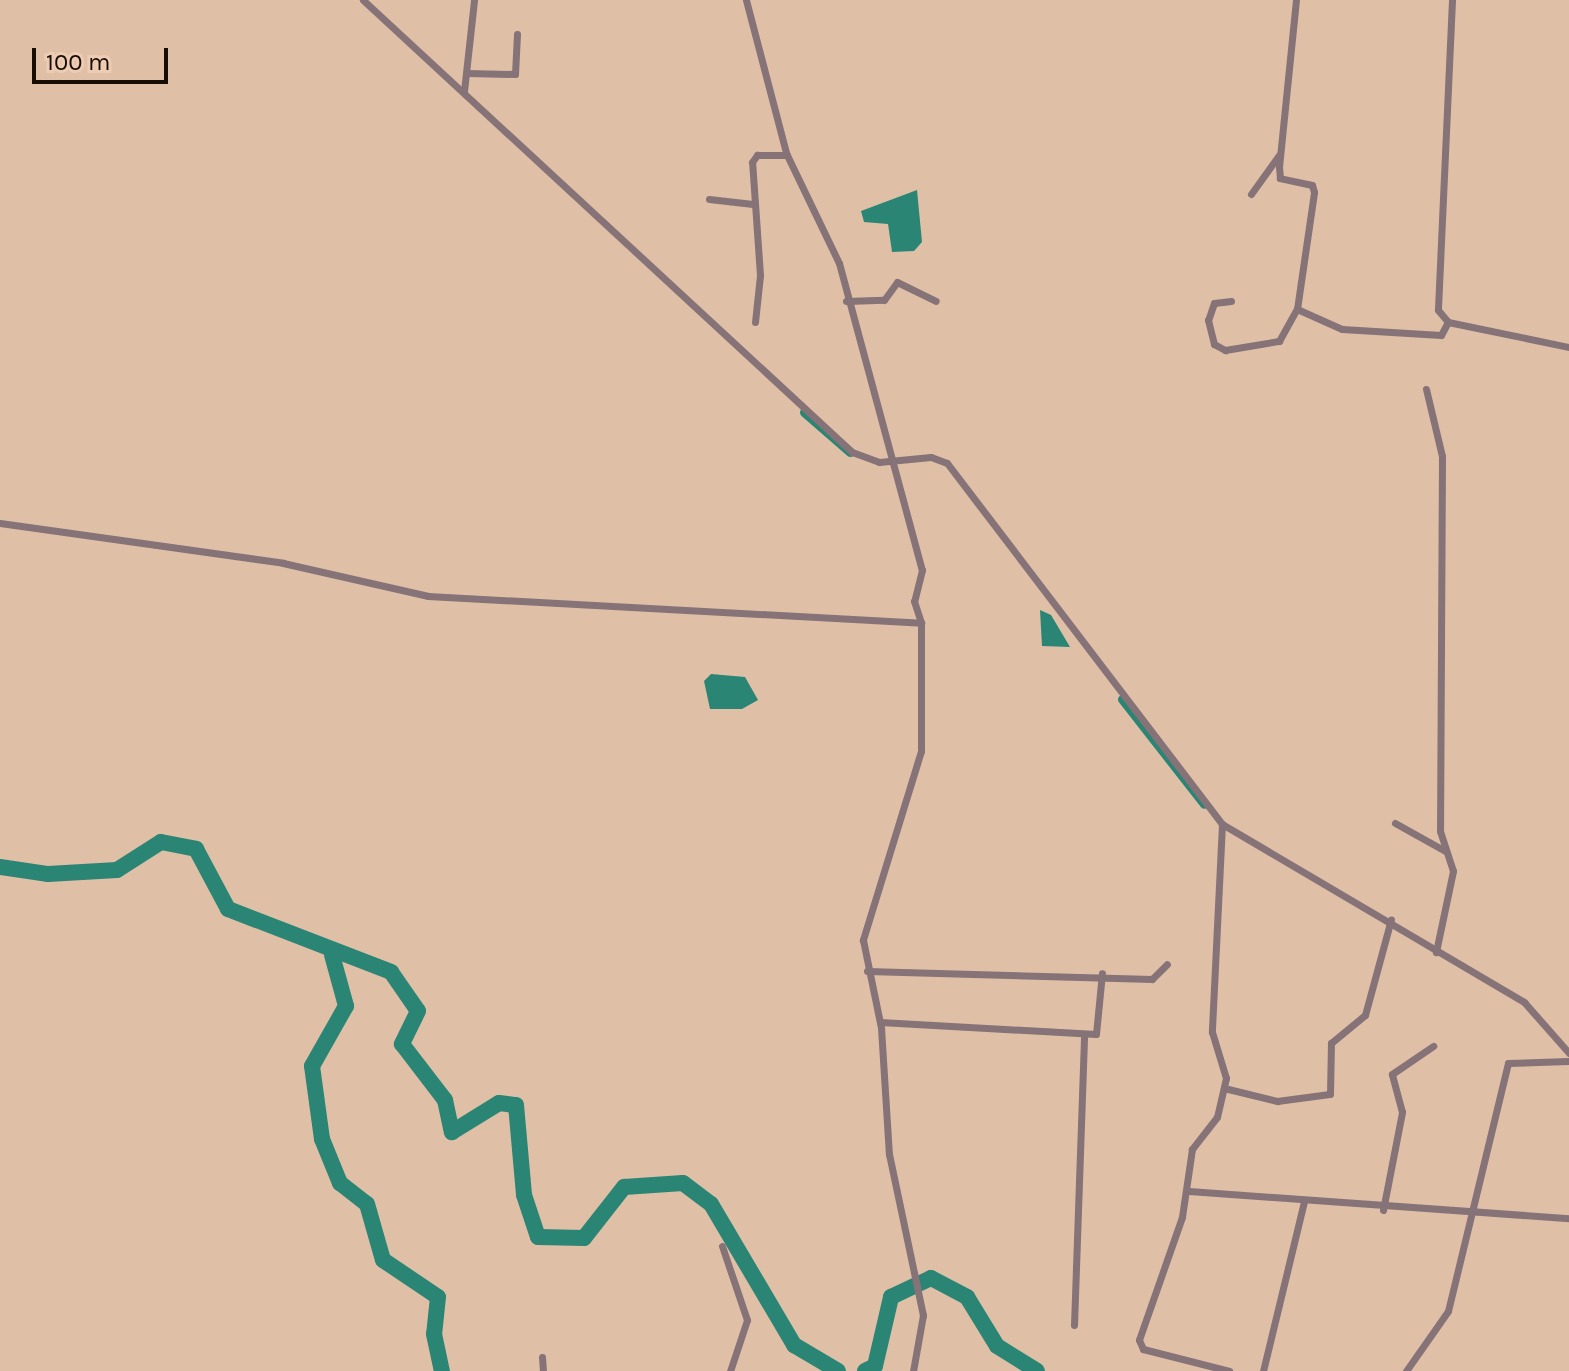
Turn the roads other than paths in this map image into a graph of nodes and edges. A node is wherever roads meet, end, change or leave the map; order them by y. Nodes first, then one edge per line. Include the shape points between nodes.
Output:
1 (363, 0) edge
2 (474, 0) edge
3 (746, 0) edge
4 (1296, 0) edge
5 (1452, 0) edge
6 (517, 34) dead end
7 (466, 82) junction
8 (787, 155) junction
9 (1279, 155) junction
10 (1251, 194) dead end
11 (709, 199) dead end
12 (753, 204) junction
13 (846, 301) junction
14 (936, 301) dead end
15 (1231, 301) dead end
16 (1297, 309) junction
17 (755, 322) dead end
18 (1448, 322) junction
19 (1569, 347) edge
20 (1426, 389) dead end
21 (890, 462) junction
22 (0, 523) edge
23 (921, 623) junction
24 (1395, 823) dead end
25 (1222, 824) junction
26 (1446, 851) junction
27 (1391, 919) junction
28 (1438, 946) junction
29 (1167, 964) dead end
30 (867, 971) junction
31 (1102, 973) junction
32 (880, 1022) junction
33 (1084, 1035) junction
34 (1433, 1046) dead end
35 (1569, 1053) edge
36 (1569, 1061) edge
37 (1224, 1088) junction
38 (1189, 1191) junction
39 (1304, 1201) junction
40 (1383, 1210) junction
41 (1476, 1216) junction
42 (1569, 1218) edge
43 (722, 1246) dead end
44 (1074, 1325) dead end
45 (542, 1357) dead end
46 (543, 1371) edge
47 (730, 1371) edge
48 (913, 1371) edge
49 (1229, 1371) edge
50 (1263, 1371) edge
51 (1406, 1371) edge

1 - 7 street
2 - 7 street
3 - 8 street
4 - 9 street
5 - 18 street via 1436,297
6 - 7 street via 515,74
7 - 21 street via 852,452
8 - 12 street via 754,157
8 - 13 street via 831,243
9 - 10 street
9 - 16 street via 1280,178 1314,192
11 - 12 street
12 - 17 street via 760,275
13 - 14 street via 884,300 897,282
13 - 21 street
15 - 16 street via 1214,303 1208,320 1214,344 1225,350 1279,341
16 - 18 street via 1342,329 1441,335
18 - 19 street
20 - 26 street via 1442,456 1440,831
21 - 23 street via 920,560 914,601
21 - 25 street via 931,457 947,463
22 - 23 street via 269,560 428,596
23 - 30 street via 921,751 866,924
24 - 26 street
25 - 27 street
25 - 37 street via 1212,1032
26 - 28 street via 1452,883
27 - 28 street
27 - 37 street via 1365,1015 1331,1043 1330,1094 1277,1101
28 - 35 street via 1524,1002
29 - 31 street via 1152,979
30 - 31 street
30 - 32 street
31 - 33 street via 1099,1032
32 - 33 street
32 - 48 street via 889,1154 923,1315
33 - 44 street
34 - 40 street via 1392,1074 1402,1112
36 - 41 street via 1508,1063
37 - 38 street via 1212,1127 1192,1149
38 - 39 street
38 - 49 street via 1140,1346
39 - 40 street
39 - 50 street
40 - 41 street
41 - 42 street
41 - 51 street via 1445,1319
43 - 47 street via 733,1265 735,1301 747,1320
45 - 46 street

